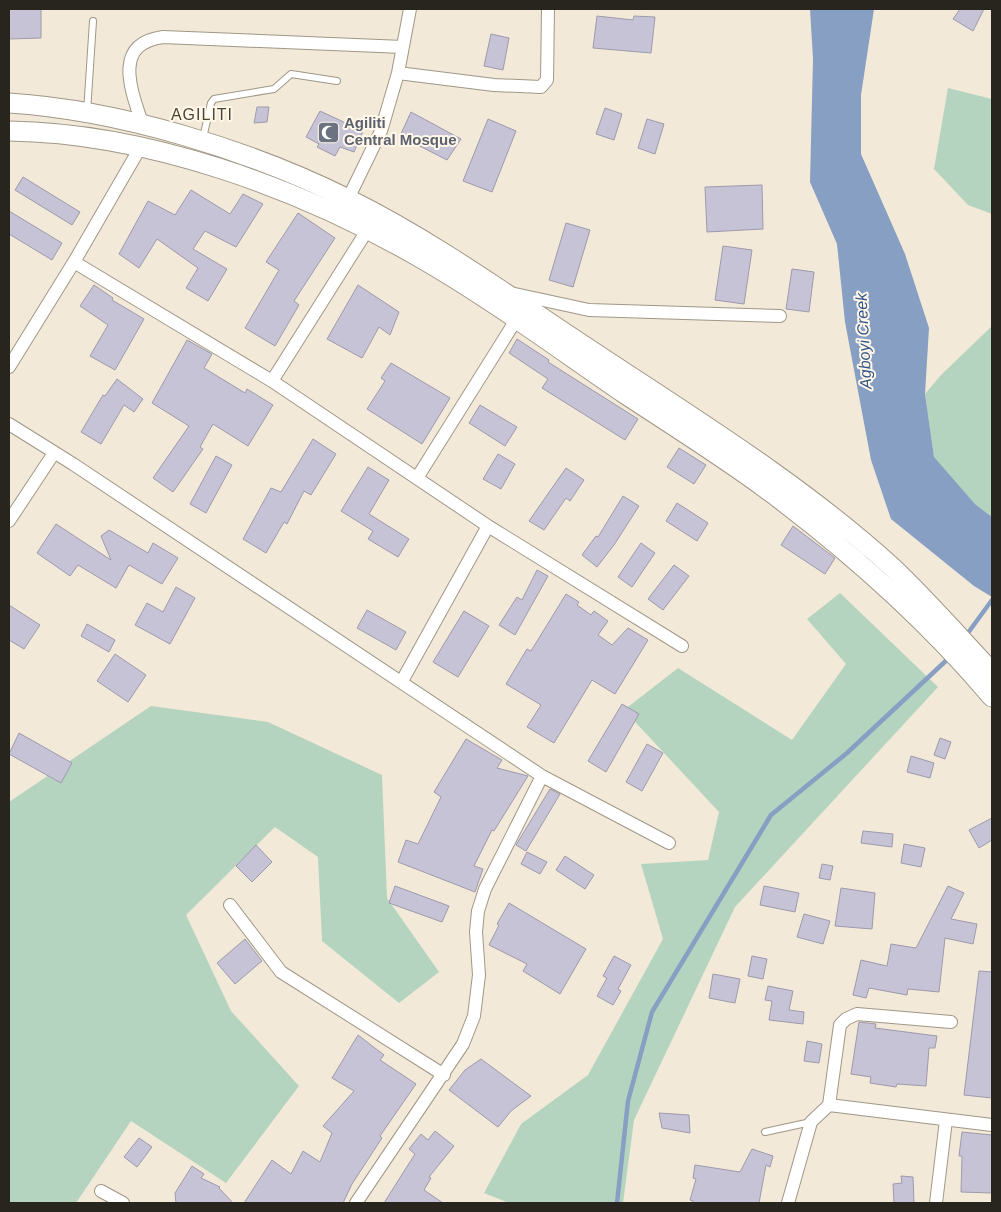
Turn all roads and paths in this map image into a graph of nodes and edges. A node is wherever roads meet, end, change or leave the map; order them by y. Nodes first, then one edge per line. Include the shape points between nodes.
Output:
1 (410, 9) edge
2 (548, 9) edge
3 (93, 21) dead end
4 (403, 47) junction
5 (398, 73) junction
6 (337, 81) dead end
7 (9, 103) edge
8 (86, 113) junction
9 (143, 126) junction
10 (9, 131) edge
11 (202, 142) junction
12 (140, 148) junction
13 (348, 199) junction
14 (368, 229) junction
15 (74, 262) junction
16 (501, 291) junction
17 (780, 316) dead end
18 (516, 320) junction
19 (9, 367) edge
20 (272, 381) junction
21 (9, 424) edge
22 (54, 453) junction
23 (417, 478) junction
24 (9, 521) edge
25 (488, 526) junction
26 (682, 646) dead end
27 (992, 672) edge
28 (402, 681) junction
29 (992, 697) edge
30 (542, 776) junction
31 (669, 843) dead end
32 (230, 904) dead end
33 (951, 1022) dead end
34 (444, 1075) junction
35 (829, 1104) junction
36 (946, 1120) junction
37 (811, 1122) junction
38 (992, 1124) edge
39 (765, 1132) dead end
40 (100, 1191) dead end
41 (123, 1203) edge
42 (356, 1203) edge
43 (788, 1203) edge
44 (936, 1203) edge

1 - 4 street
2 - 5 street via 547,80 541,87 494,85
3 - 8 lane
4 - 5 street
4 - 9 street via 163,36 148,39 135,49 128,65
5 - 13 street via 381,131
6 - 11 lane via 290,74 274,89 214,98
7 - 8 street
8 - 9 street
9 - 11 street
10 - 12 street via 36,131
11 - 13 street via 259,161
12 - 14 street via 211,164
12 - 15 street
13 - 16 street via 410,233
14 - 18 street via 419,257
14 - 20 street
15 - 19 street
15 - 20 street
16 - 17 street via 589,310
16 - 27 street via 759,463 844,526 893,568
18 - 23 street
18 - 29 street via 765,488 881,583
20 - 23 street
21 - 22 street
22 - 24 street
22 - 28 street
23 - 25 street
25 - 26 street
25 - 28 street
28 - 30 street
30 - 31 street
30 - 34 street via 485,889 476,932 480,975 474,1016 463,1044
32 - 34 street via 281,972
33 - 35 street via 857,1014 846,1019 840,1025
34 - 42 street
35 - 36 street
35 - 37 street
36 - 38 street
36 - 44 street
37 - 39 lane
37 - 43 street
40 - 41 street

